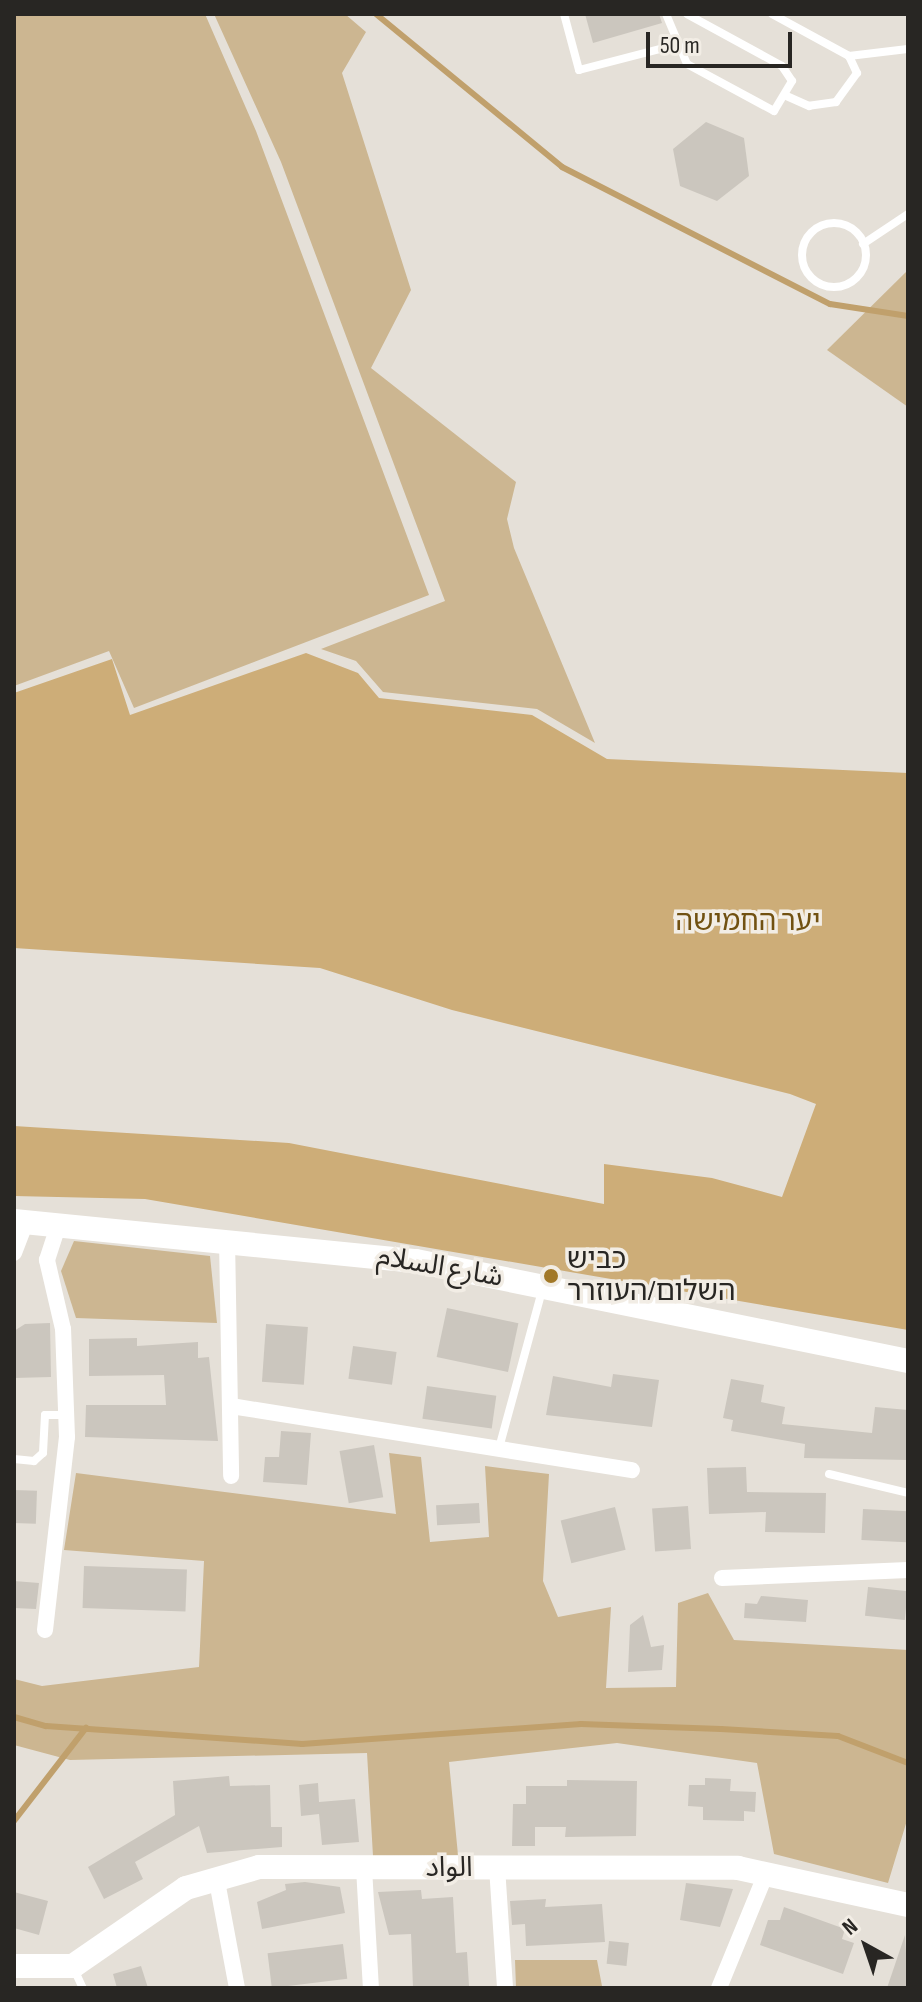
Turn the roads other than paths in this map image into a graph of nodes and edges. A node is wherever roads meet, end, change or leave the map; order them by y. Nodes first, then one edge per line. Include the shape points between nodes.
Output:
1 (564, 14) edge
2 (669, 14) edge
3 (687, 14) edge
4 (772, 14) edge
5 (675, 45) junction
6 (908, 49) edge
7 (849, 56) junction
8 (787, 96) junction
9 (908, 214) edge
10 (863, 244) junction
11 (20, 1221) edge
12 (59, 1224) junction
13 (227, 1239) junction
14 (14, 1253) edge
15 (543, 1287) junction
16 (908, 1361) edge
17 (231, 1406) junction
18 (66, 1415) junction
19 (498, 1453) junction
20 (14, 1459) edge
21 (632, 1470) dead end
22 (829, 1474) dead end
23 (231, 1476) dead end
24 (908, 1493) edge
25 (908, 1570) edge
26 (722, 1578) dead end
27 (45, 1630) dead end
28 (497, 1867) junction
29 (364, 1868) junction
30 (767, 1871) junction
31 (216, 1876) junction
32 (908, 1905) edge
33 (14, 1966) edge
34 (78, 1977) edge
35 (237, 1988) edge
36 (371, 1988) edge
37 (505, 1988) edge
38 (719, 1988) edge

1 - 5 lane via 579,70
2 - 5 lane
3 - 8 lane via 782,66 792,81
4 - 7 lane
5 - 8 lane via 687,64 767,113
6 - 7 lane
7 - 8 lane via 857,73 836,102 809,106
9 - 10 lane
10 - 10 lane via 863,267 845,285 822,285 804,267 804,243 822,226 846,226
11 - 12 street, شارع السلام
11 - 14 street
12 - 13 street, شارع السلام
12 - 18 street via 47,1260 63,1329
13 - 15 street, شارع السلام via 416,1261
13 - 17 street
15 - 16 street, شارع السلام
15 - 19 lane
17 - 19 street
17 - 23 street
18 - 20 lane via 45,1415 43,1453 34,1461
18 - 27 street
19 - 21 street
22 - 24 lane
25 - 26 street
28 - 29 street, الواد
28 - 30 street, الواد
28 - 37 street
29 - 31 street, الواد via 259,1867
29 - 36 street
30 - 32 street, الواد via 868,1901
30 - 38 street
31 - 34 street, الواد
31 - 35 street
33 - 34 street, الواد

